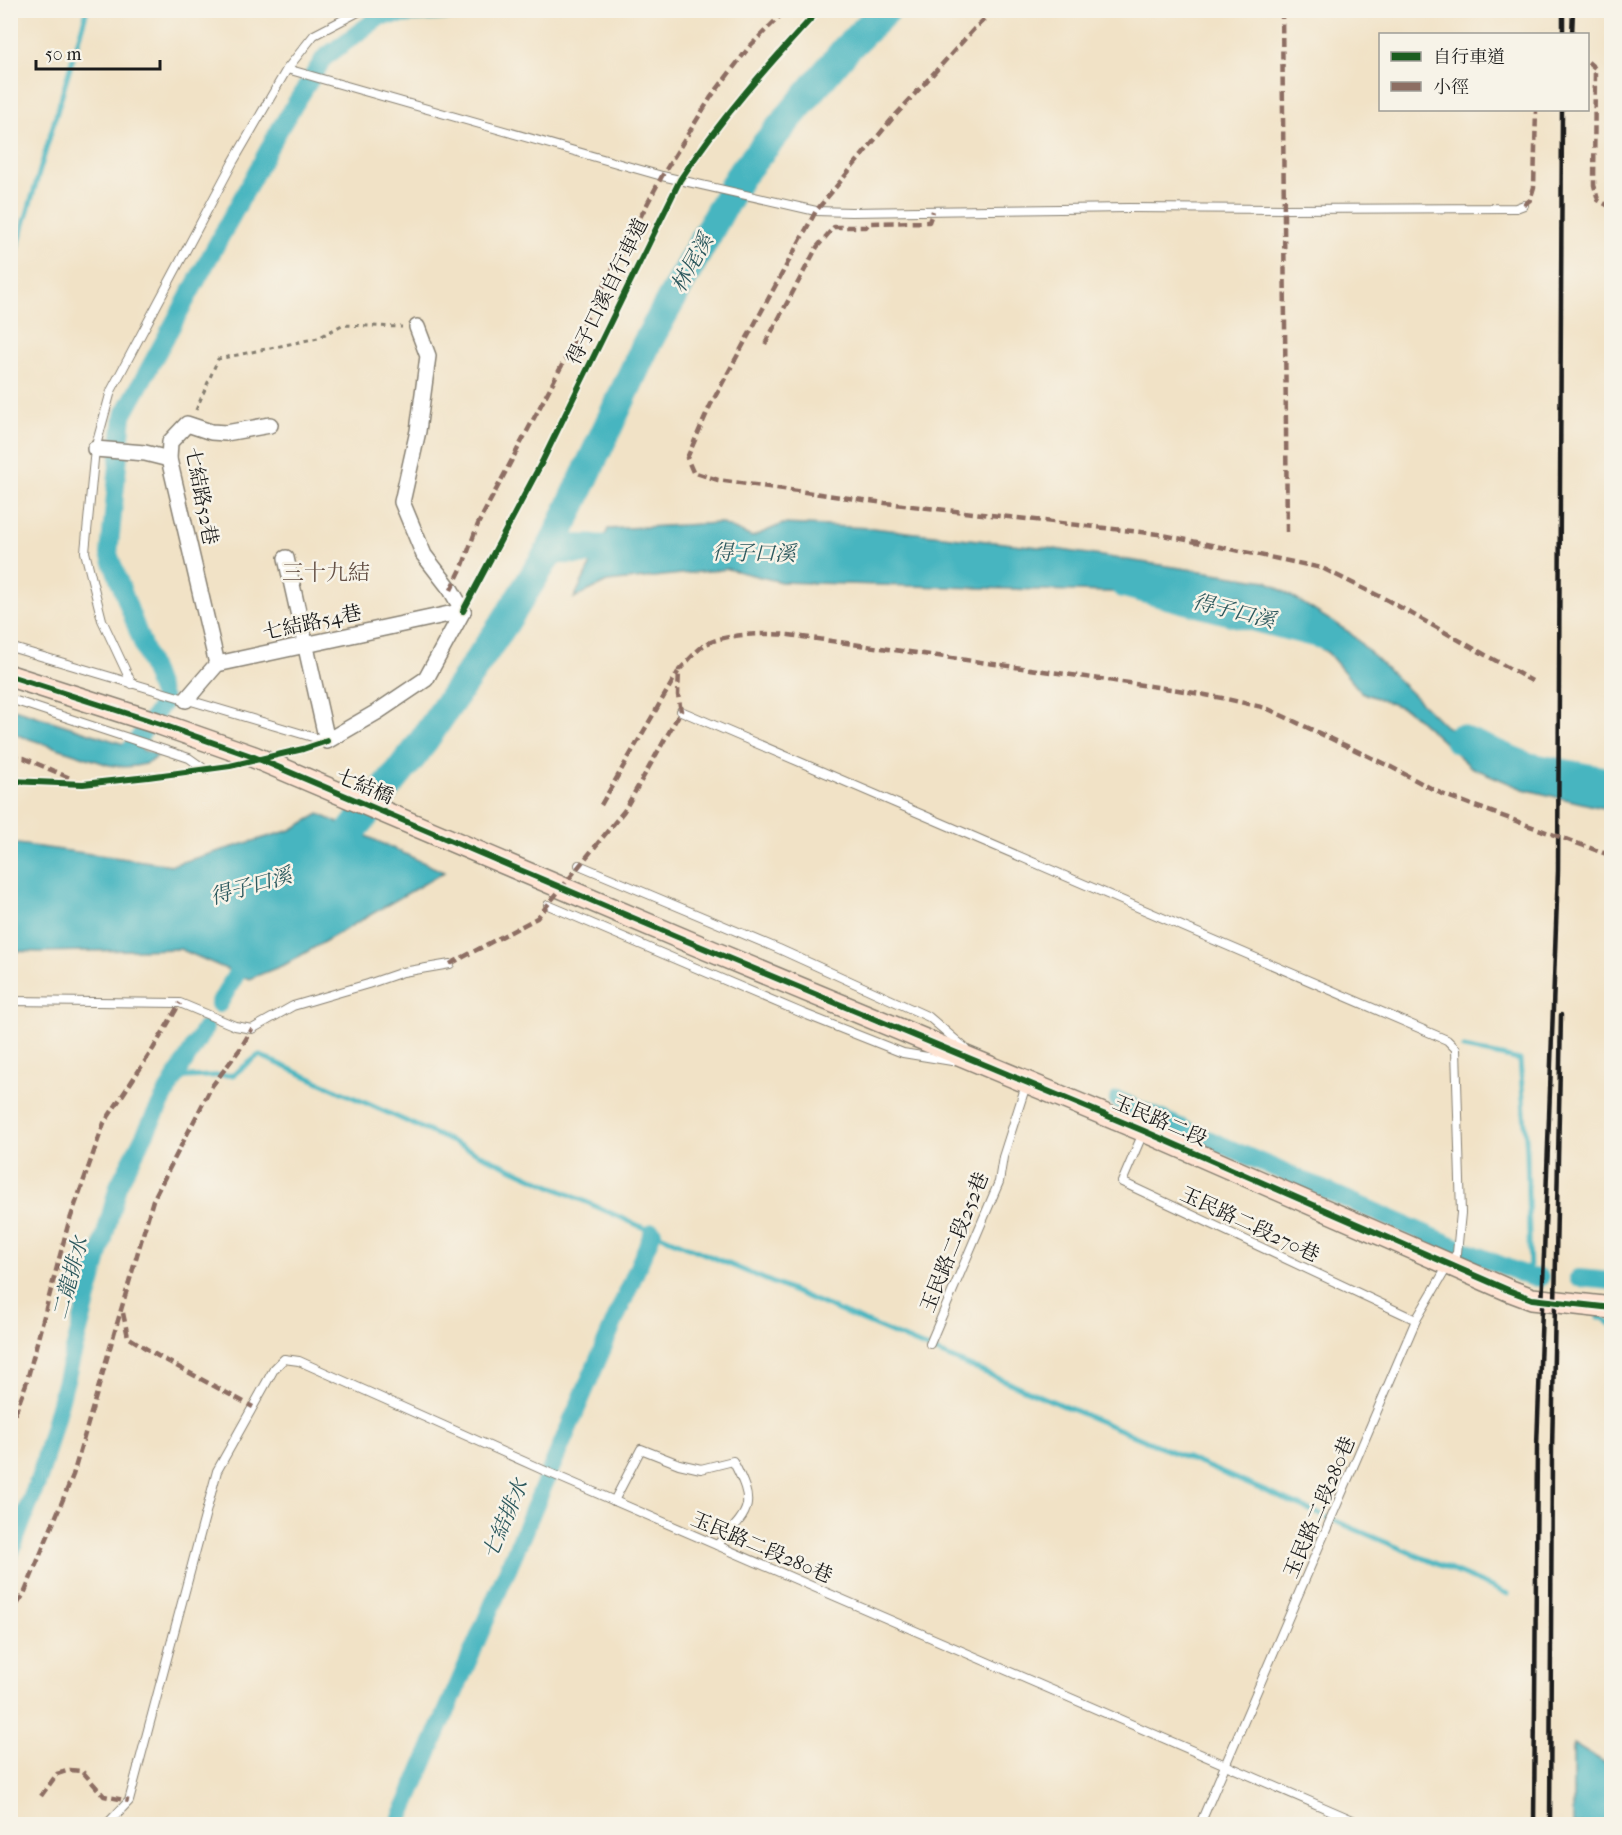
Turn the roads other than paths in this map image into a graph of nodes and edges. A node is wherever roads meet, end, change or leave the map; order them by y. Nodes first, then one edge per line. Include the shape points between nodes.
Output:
1 (362, 10) edge
2 (287, 69) junction
3 (1524, 206) dead end
4 (417, 327) road end
5 (270, 425) dead end
6 (95, 449) junction
7 (169, 459) junction
8 (286, 558) dead end
9 (463, 611) junction
10 (306, 644) junction
11 (10, 647) edge
12 (217, 664) junction
13 (10, 676) edge
14 (132, 684) junction
15 (10, 699) edge
16 (186, 700) junction
17 (681, 711) dead end
18 (327, 741) junction
19 (206, 770) dead end
20 (579, 865) dead end
21 (548, 904) dead end
22 (699, 946) joint
23 (450, 964) dead end
24 (10, 1001) edge
25 (986, 1066) junction
26 (1027, 1083) junction
27 (1144, 1131) junction
28 (1449, 1264) junction
29 (1611, 1308) edge
30 (1416, 1320) junction
31 (930, 1344) dead end
32 (614, 1501) junction
33 (717, 1545) junction
34 (1226, 1766) junction
35 (107, 1824) edge
36 (1200, 1824) edge
37 (1362, 1824) edge

1 - 2 lane via 314,35
2 - 3 lane via 680,180 816,211
2 - 6 lane via 111,391
4 - 9 street via 428,356 418,431 402,502 424,555
5 - 7 street, 七結路52巷 via 226,433 187,424 170,442
6 - 7 street
6 - 14 lane via 84,552 102,621
7 - 12 street, 七結路52巷
8 - 10 street
9 - 10 street, 七結路54巷
9 - 18 street via 426,679
10 - 12 street, 七結路54巷
10 - 18 street
11 - 14 lane
12 - 16 street
13 - 22 street, 七結橋 via 254,757
14 - 16 lane
15 - 19 lane via 189,758
16 - 18 lane
17 - 28 lane, 玉民路二段280巷 via 1446,1040 1456,1049 1461,1213 1457,1253
20 - 25 lane via 929,1017
21 - 25 lane via 903,1053
22 - 25 street, 玉民路二段
23 - 24 lane via 403,972 293,1006 252,1029 180,1003
25 - 26 street, 玉民路二段
26 - 27 street, 玉民路二段
26 - 31 lane, 玉民路二段252巷 via 999,1182
27 - 28 street, 玉民路二段
27 - 30 lane, 玉民路二段270巷 via 1122,1182
28 - 29 street, 玉民路二段 via 1532,1299
28 - 30 lane, 玉民路二段280巷
30 - 34 lane, 玉民路二段280巷
32 - 33 lane, 玉民路二段280巷
32 - 33 lane via 641,1449 701,1469 733,1461 748,1502 742,1518
32 - 35 lane, 玉民路二段280巷 via 299,1361 284,1359 274,1369 217,1471 129,1801
33 - 34 lane, 玉民路二段280巷
34 - 36 lane
34 - 37 lane, 玉民路二段280巷

